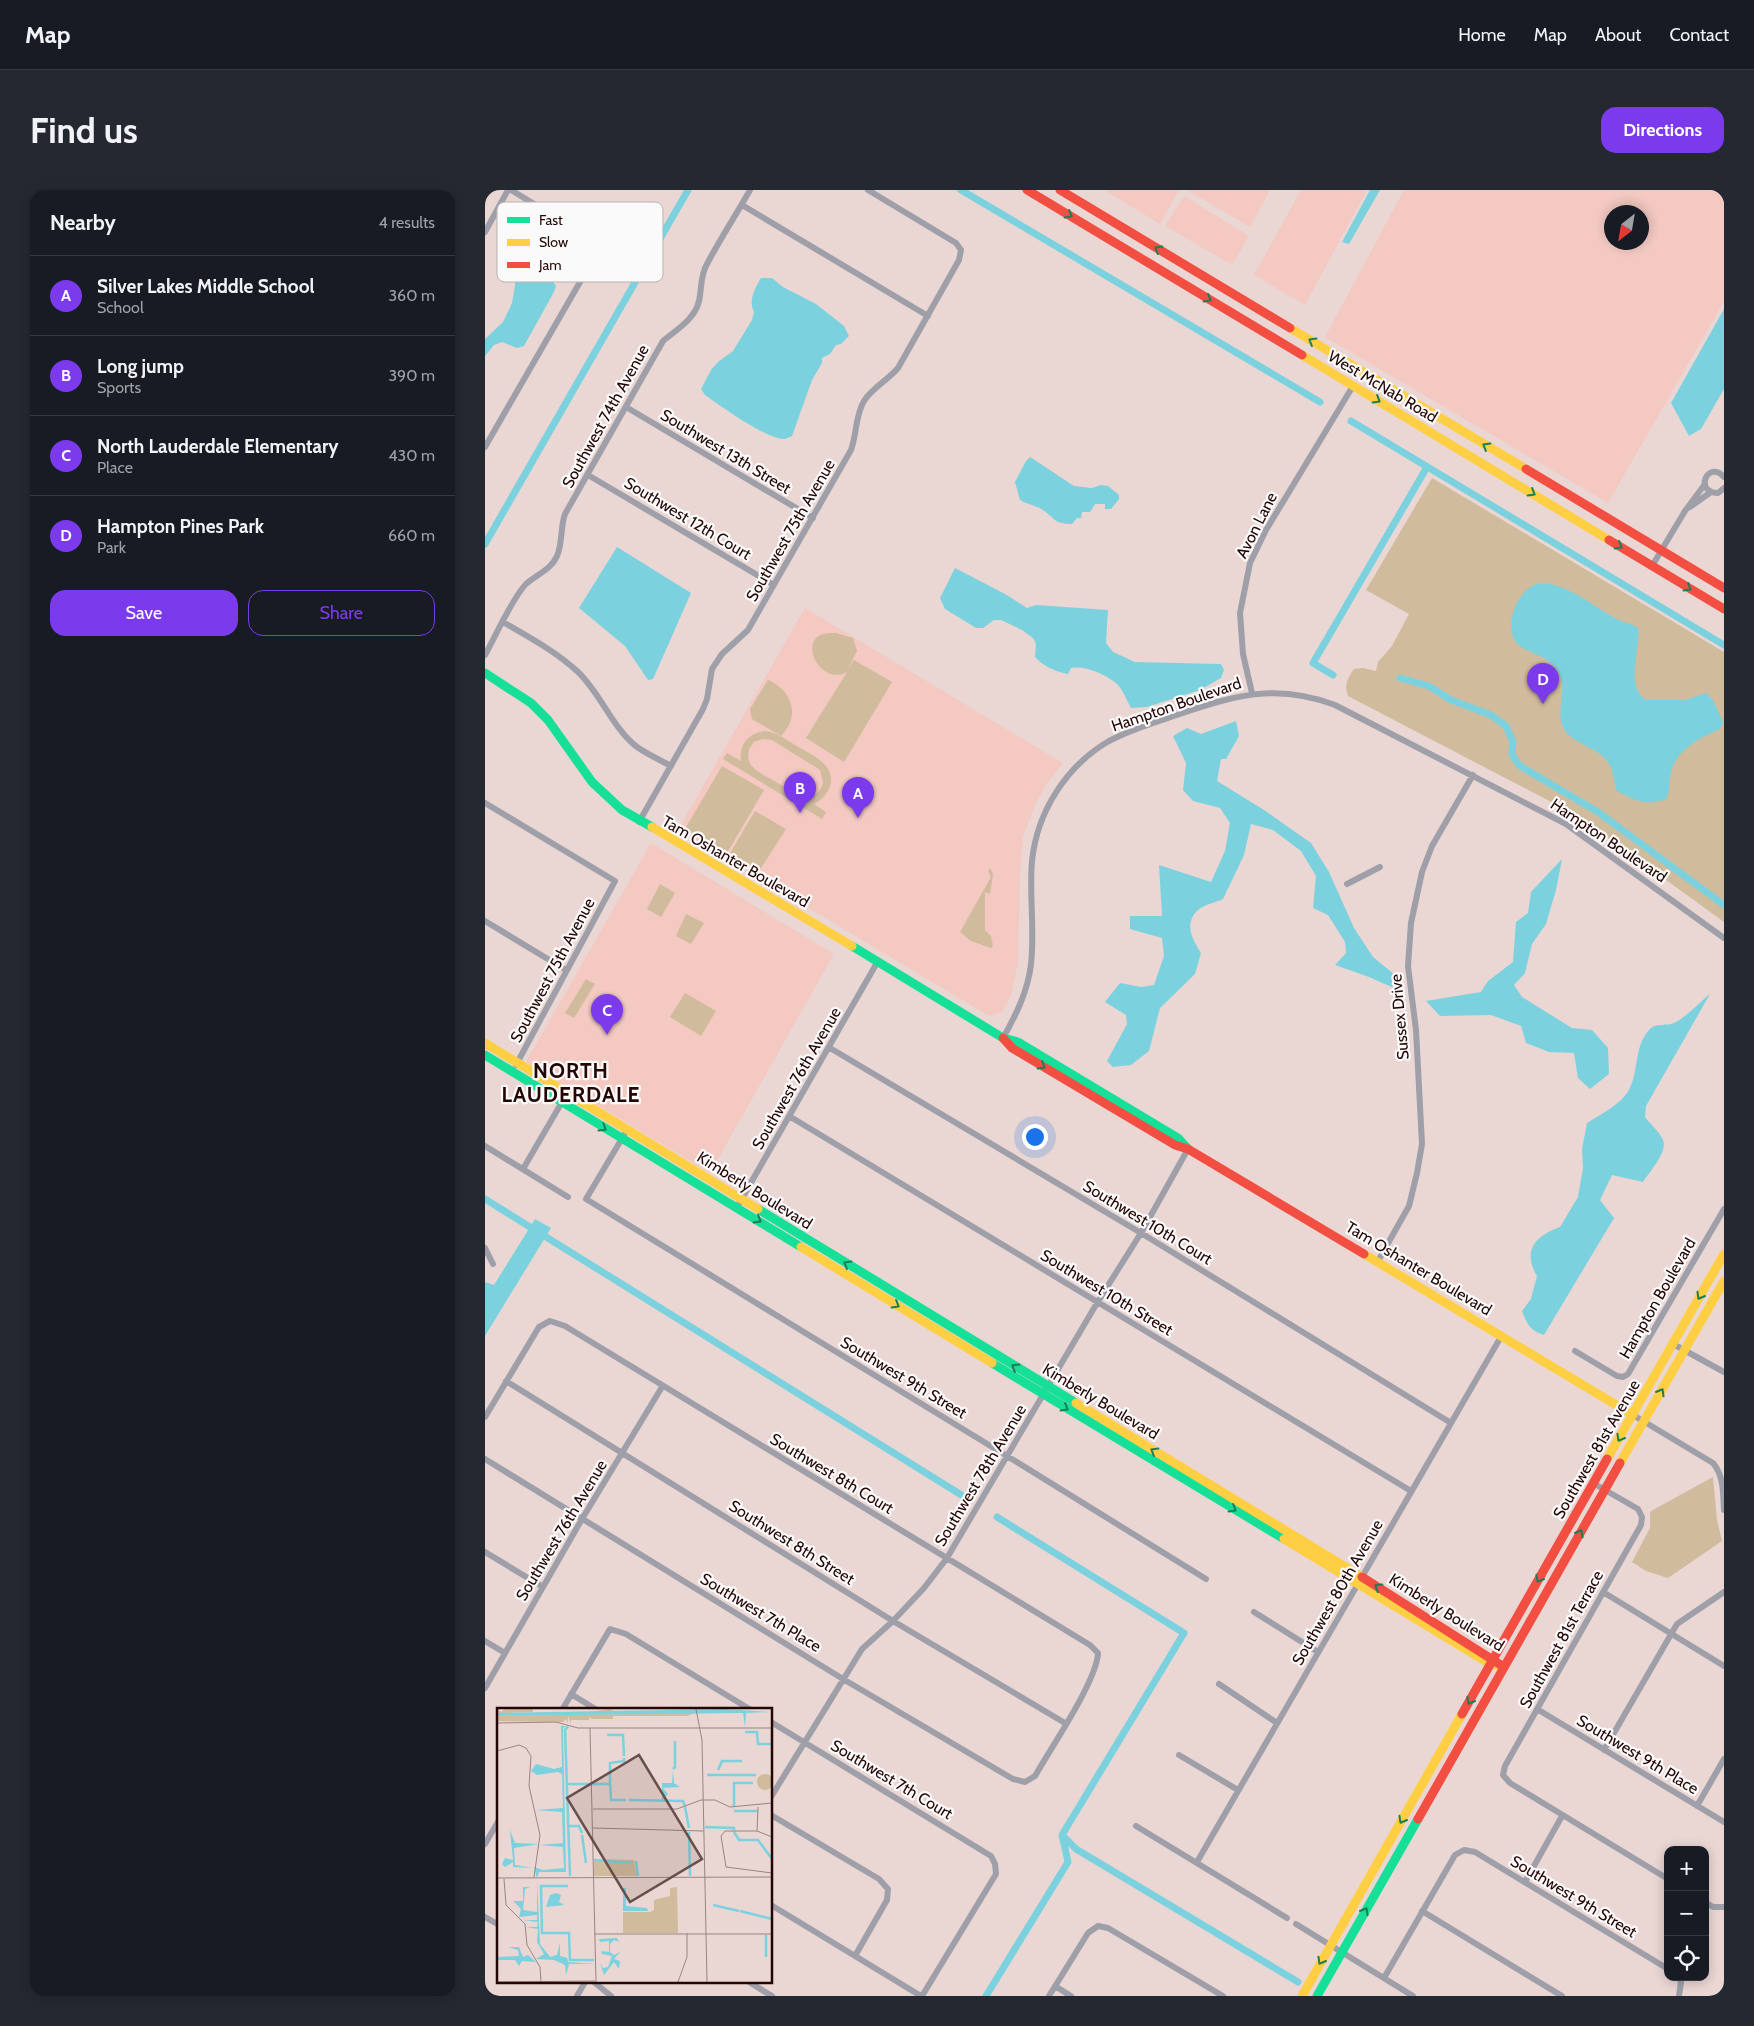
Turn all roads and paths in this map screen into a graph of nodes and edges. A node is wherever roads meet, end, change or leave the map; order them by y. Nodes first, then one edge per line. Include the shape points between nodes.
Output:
1 (510, 190) edge
2 (750, 190) edge
3 (868, 190) edge
4 (1027, 190) edge
5 (1060, 190) edge
6 (503, 202) edge
7 (530, 202) edge
8 (741, 205) junction
9 (497, 212) edge
10 (485, 232) edge
11 (580, 282) edge
12 (927, 316) junction
13 (1353, 386) junction
14 (626, 407) junction
15 (485, 447) edge
16 (1468, 454) junction
17 (587, 475) junction
18 (1724, 477) edge
19 (1542, 480) junction
20 (1705, 484) junction
21 (1724, 489) edge
22 (1711, 492) junction
23 (1685, 511) junction
24 (813, 518) junction
25 (1662, 551) junction
26 (1653, 566) junction
27 (774, 585) junction
28 (1724, 588) edge
29 (1724, 609) edge
30 (503, 622) junction
31 (485, 655) edge
32 (485, 674) edge
33 (1252, 693) junction
34 (671, 766) junction
35 (1473, 775) junction
36 (485, 803) edge
37 (639, 822) junction
38 (1380, 867) dead end
39 (1347, 884) dead end
40 (485, 921) edge
41 (1724, 938) edge
42 (878, 961) junction
43 (566, 970) junction
44 (1003, 1038) junction
45 (485, 1043) edge
46 (829, 1048) junction
47 (485, 1056) edge
48 (517, 1062) junction
49 (512, 1072) junction
50 (562, 1102) junction
51 (789, 1116) junction
52 (627, 1130) junction
53 (622, 1139) junction
54 (485, 1146) edge
55 (1188, 1150) junction
56 (650, 1156) junction
57 (523, 1169) junction
58 (698, 1173) junction
59 (568, 1197) dead end
60 (739, 1203) junction
61 (1724, 1209) edge
62 (1141, 1234) junction
63 (485, 1248) edge
64 (1724, 1254) edge
65 (1377, 1261) junction
66 (493, 1264) dead end
67 (1724, 1281) edge
68 (1097, 1302) junction
69 (1502, 1335) junction
70 (1673, 1344) junction
71 (1684, 1350) junction
72 (1575, 1352) dead end
73 (1724, 1372) edge
74 (506, 1381) junction
75 (662, 1387) junction
76 (1046, 1391) junction
77 (1633, 1414) junction
78 (485, 1417) edge
79 (1644, 1422) junction
80 (1451, 1423) junction
81 (622, 1453) junction
82 (1007, 1456) junction
83 (485, 1459) edge
84 (1593, 1483) junction
85 (1605, 1490) junction
86 (1411, 1491) junction
87 (1724, 1510) edge
88 (582, 1519) junction
89 (485, 1552) edge
90 (947, 1558) junction
91 (1206, 1579) dead end
92 (1360, 1581) junction
93 (543, 1586) junction
94 (1603, 1592) junction
95 (1724, 1592) edge
96 (1254, 1612) dead end
97 (893, 1621) junction
98 (1671, 1633) junction
99 (485, 1641) edge
100 (1318, 1652) junction
101 (505, 1653) junction
102 (1492, 1662) junction
103 (1724, 1666) edge
104 (1504, 1667) junction
105 (843, 1679) junction
106 (1219, 1684) dead end
107 (485, 1688) edge
108 (571, 1694) junction
109 (563, 1708) edge
110 (594, 1708) edge
111 (748, 1708) edge
112 (1537, 1709) junction
113 (773, 1723) edge
114 (1065, 1723) junction
115 (1277, 1723) junction
116 (804, 1742) junction
117 (1604, 1750) junction
118 (1179, 1755) dead end
119 (1724, 1760) edge
120 (1239, 1790) junction
121 (773, 1793) edge
122 (1697, 1806) junction
123 (773, 1816) edge
124 (1562, 1816) junction
125 (1724, 1822) edge
126 (497, 1823) edge
127 (1136, 1826) dead end
128 (485, 1844) edge
129 (1197, 1862) junction
130 (1664, 1877) edge
131 (1525, 1882) junction
132 (1709, 1904) edge
133 (773, 1906) edge
134 (1724, 1907) edge
135 (1422, 1911) junction
136 (485, 1917) edge
137 (1287, 1918) dead end
138 (497, 1924) edge
139 (1296, 1924) dead end
140 (1331, 1945) junction
141 (1341, 1953) junction
142 (855, 1956) junction
143 (1664, 1967) edge
144 (1384, 1978) junction
145 (1680, 1981) edge
146 (584, 1984) edge
147 (596, 1984) edge
148 (752, 1984) edge
149 (1055, 1986) junction
150 (577, 1996) edge
151 (611, 1996) edge
152 (772, 1996) edge
153 (922, 1996) edge
154 (1049, 1996) edge
155 (1071, 1996) edge
156 (1223, 1996) edge
157 (1302, 1996) edge
158 (1317, 1996) edge
159 (1413, 1996) edge
160 (1562, 1996) edge
161 (1679, 1996) edge

1 - 6 street
1 - 7 street
2 - 8 street, Southwest 74th Avenue
3 - 12 street, Southwest 75th Avenue via 956,243 961,250 959,260
4 -> 13 street, West McNab Road
19 -> 5 street, West McNab Road
8 - 12 street
8 - 14 street, Southwest 74th Avenue via 706,266 695,311 663,341
9 - 10 street
11 - 15 street
12 - 24 street, Southwest 75th Avenue via 898,368 863,403 851,450
13 -> 16 street, West McNab Road
13 - 33 street, Avon Lane via 1266,530 1250,563 1240,613 1241,642
14 - 17 street, Southwest 74th Avenue
14 - 24 street, Southwest 13th Street
16 - 19 street via 1481,455 1523,480
16 -> 26 street, West McNab Road
17 - 27 street, Southwest 12th Court
17 - 30 street, Southwest 74th Avenue via 565,514 557,557 549,568 526,584
18 - 20 street via 1718,472 1711,473
19 - 25 street, West McNab Road
20 - 22 street
20 - 23 street
21 - 22 street
22 - 23 street
23 - 25 street
24 - 27 street, Southwest 75th Avenue
25 - 26 street
25 - 28 street, West McNab Road
26 -> 29 street, West McNab Road
27 - 34 street, Southwest 75th Avenue via 748,630 721,654 712,669 703,709
30 - 31 street, Southwest 74th Avenue
30 - 34 street via 544,646 578,672 626,736 637,747
32 - 37 street, Tam Oshanter Boulevard via 537,709 592,782
33 - 35 street, Hampton Boulevard via 1287,694 1335,704
33 - 44 street, Hampton Boulevard via 1118,736 1085,758 1063,782 1045,813 1037,835 1032,862 1031,965 1021,1000
34 - 37 street, Southwest 75th Avenue
35 - 41 street, Hampton Boulevard via 1566,824
35 - 65 street, Sussex Drive via 1432,846 1413,914 1408,966 1416,1030 1422,1144 1409,1206
36 - 43 street, Southwest 75th Avenue via 615,881
37 - 42 street, Tam Oshanter Boulevard
38 - 39 street
40 - 43 street
42 - 44 street, Tam Oshanter Boulevard
42 - 46 street, Southwest 76th Avenue
43 - 48 street, Southwest 75th Avenue
44 - 55 street, Tam Oshanter Boulevard via 1011,1048
45 - 48 street, Kimberly Boulevard
46 - 51 street, Southwest 76th Avenue
46 - 62 street, Southwest 10th Court
47 - 49 street, Kimberly Boulevard
48 - 49 street, Southwest 75th Avenue
48 - 52 street, Kimberly Boulevard
49 - 50 street, Kimberly Boulevard
50 -> 53 street, Kimberly Boulevard
50 - 57 street
51 - 60 street, Southwest 76th Avenue
51 - 68 street, Southwest 10th Street
52 - 53 street
52 - 58 street, Kimberly Boulevard
53 - 56 street, Kimberly Boulevard
53 - 82 street, Southwest 9th Street via 586,1200
54 - 57 street
55 - 62 street, Southwest 78th Avenue
55 - 65 street, Tam Oshanter Boulevard
56 - 58 street via 659,1157 687,1174
56 - 60 street, Kimberly Boulevard
57 - 59 street
58 - 60 street, Kimberly Boulevard
60 - 76 street, Kimberly Boulevard
61 - 72 street, Hampton Boulevard via 1628,1374 1617,1376
62 - 68 street, Southwest 78th Avenue
62 - 80 street, Southwest 10th Court
63 - 66 street
64 -> 70 street, Southwest 81st Avenue
65 - 69 street, Tam Oshanter Boulevard
67 - 71 street, Southwest 81st Avenue
68 - 76 street, Southwest 78th Avenue
68 - 86 street, Southwest 10th Street
69 - 77 street, Tam Oshanter Boulevard
69 - 80 street, Southwest 80th Avenue
70 - 71 street
70 - 77 street, Southwest 81st Avenue
71 - 73 street
79 -> 71 street, Southwest 81st Avenue
74 - 75 street, Southwest 8th Court via 539,1327 550,1321 565,1326
74 - 78 street
74 - 81 street, Southwest 8th Street
75 - 81 street, Southwest 76th Avenue
75 - 90 street, Southwest 8th Court
76 - 82 street, Southwest 78th Avenue
76 - 92 street, Kimberly Boulevard
77 - 79 street
77 -> 84 street, Southwest 81st Avenue
79 - 85 street, Southwest 81st Avenue
79 - 87 street via 1713,1462 1722,1479
80 - 86 street, Southwest 80th Avenue
81 - 88 street, Southwest 76th Avenue
81 - 97 street, Southwest 8th Street
82 - 90 street, Southwest 78th Avenue
82 - 91 street, Southwest 9th Street
83 - 88 street, Southwest 7th Place
84 - 85 street
84 -> 102 street, Southwest 81st Avenue
85 - 94 street, Southwest 81st Terrace via 1638,1509 1642,1517 1641,1525
104 -> 85 street, Southwest 81st Avenue
86 - 92 street, Southwest 80th Avenue
88 - 93 street, Southwest 76th Avenue
88 - 105 street, Southwest 7th Place
89 - 93 street
90 - 97 street, Southwest 78th Avenue
90 - 114 street, Southwest 8th Court via 1090,1645 1098,1653 1098,1662 1089,1682
92 - 100 street, Southwest 80th Avenue
92 - 102 street, Kimberly Boulevard
93 - 101 street, Southwest 76th Avenue
94 - 98 street
94 - 112 street, Southwest 81st Terrace
95 - 98 street via 1677,1624
96 - 100 street
97 - 105 street, Southwest 78th Avenue via 862,1649
97 - 114 street, Southwest 8th Street
98 - 103 street
98 - 117 street
99 - 101 street
100 - 115 street, Southwest 80th Avenue
101 - 107 street, Southwest 76th Avenue
102 - 104 street, Kimberly Boulevard
102 -> 140 street, Southwest 81st Avenue
141 -> 104 street, Southwest 81st Avenue
105 - 114 street, Southwest 7th Place via 1013,1779 1025,1782 1035,1776
105 - 116 street, Southwest 78th Avenue
106 - 115 street
108 - 109 street
108 - 110 street
108 - 111 street via 610,1629 626,1634
112 - 117 street, Southwest 9th Place
112 - 124 street, Southwest 81st Terrace via 1503,1775 1510,1783
113 - 116 street, Southwest 7th Court
115 - 120 street, Southwest 80th Avenue
116 - 121 street, Southwest 78th Avenue
116 - 153 street, Southwest 7th Court via 991,1856 995,1864 995,1874
117 - 122 street, Southwest 9th Place
118 - 120 street
119 - 122 street
120 - 129 street, Southwest 80th Avenue
122 - 125 street, Southwest 9th Place
123 - 142 street via 879,1879 888,1889 887,1900
124 - 130 street
124 - 131 street
126 - 128 street
127 - 129 street
129 - 137 street
131 - 135 street, Southwest 9th Street via 1475,1852 1465,1850 1455,1855
131 - 143 street, Southwest 9th Street
132 - 134 street
133 - 142 street
135 - 144 street
135 - 160 street
136 - 138 street
139 - 140 street
140 - 141 street
140 -> 157 street, Southwest 81st Avenue
141 - 144 street
141 - 158 street, Southwest 81st Avenue
142 - 153 street
144 - 159 street
145 - 161 street
146 - 150 street
147 - 151 street
148 - 152 street
149 - 154 street
149 - 155 street
149 - 156 street via 1088,1933 1098,1926 1108,1928

